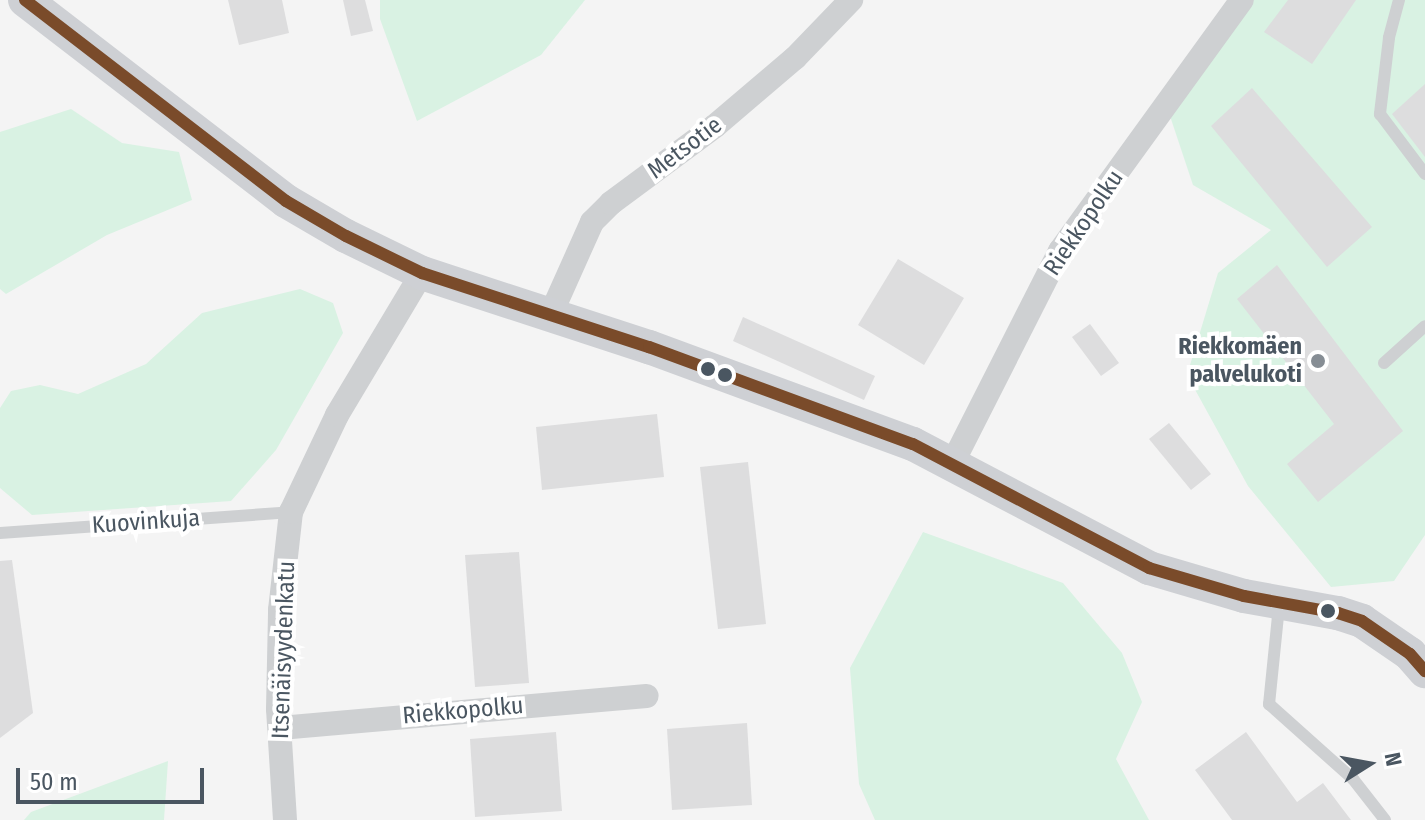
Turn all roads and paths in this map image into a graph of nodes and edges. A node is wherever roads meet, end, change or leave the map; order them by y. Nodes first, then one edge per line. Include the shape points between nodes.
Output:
1 (25, 0) edge
2 (851, 0) edge
3 (1242, 0) edge
4 (1399, 0) edge
5 (1425, 174) edge
6 (422, 273) junction
7 (550, 316) junction
8 (1425, 326) edge
9 (1384, 363) dead end
10 (953, 462) junction
11 (291, 512) junction
12 (0, 533) edge
13 (1279, 602) junction
14 (1420, 651) edge
15 (647, 696) dead end
16 (280, 728) junction
17 (285, 820) edge
18 (1385, 820) edge

1 - 6 street via 286,201
2 - 7 street, Metsotie via 784,68 592,222
3 - 10 street, Riekkopolku via 1060,251
4 - 5 lane via 1380,114
6 - 7 street
6 - 11 street, Itsenäisyydenkatu via 337,415
7 - 10 street via 649,347
8 - 9 lane
10 - 13 street via 1149,568
11 - 12 lane, Kuovinkuja
11 - 16 street, Itsenäisyydenkatu via 280,610
13 - 14 street via 1362,621
13 - 18 lane via 1269,704 1353,779
15 - 16 street, Riekkopolku
16 - 17 street, Itsenäisyydenkatu

